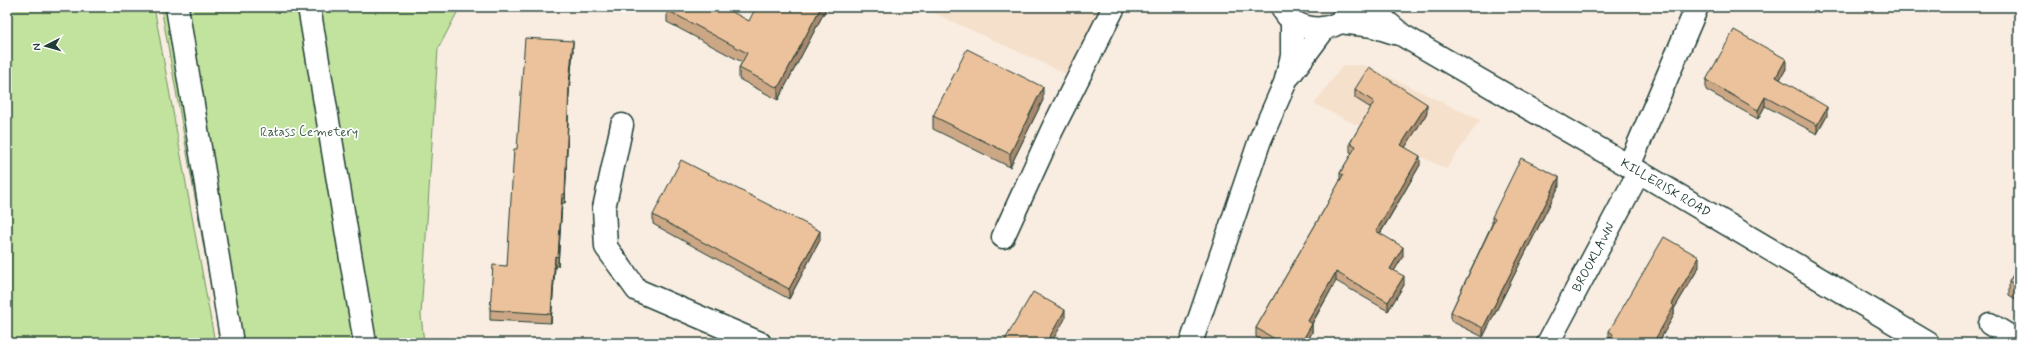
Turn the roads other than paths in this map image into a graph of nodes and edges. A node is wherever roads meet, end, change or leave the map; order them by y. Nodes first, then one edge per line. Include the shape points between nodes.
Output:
1 (177, 7) edge
2 (309, 7) edge
3 (1114, 7) edge
4 (1369, 7) edge
5 (1697, 7) edge
6 (1285, 12) edge
7 (1339, 19) edge
8 (1402, 35) junction
9 (1285, 83) junction
10 (622, 125) dead end
11 (1634, 169) junction
12 (1003, 237) dead end
13 (1990, 324) dead end
14 (2019, 342) edge
15 (232, 343) edge
16 (365, 343) edge
17 (760, 343) edge
18 (1191, 343) edge
19 (1548, 343) edge
20 (1928, 343) edge

1 - 15 main road
2 - 16 main road
3 - 12 main road via 1052,130
4 - 8 main road, KILLERISK ROAD
5 - 11 main road, BROOKLAWN
6 - 7 main road, KILLERISK ROAD via 1309,28
6 - 9 main road via 1292,56
7 - 8 main road, KILLERISK ROAD
7 - 9 main road
8 - 11 main road, KILLERISK ROAD
9 - 18 main road via 1260,140
10 - 17 main road via 604,208 606,247 637,290
11 - 19 main road, BROOKLAWN
11 - 20 main road, KILLERISK ROAD
13 - 14 main road

